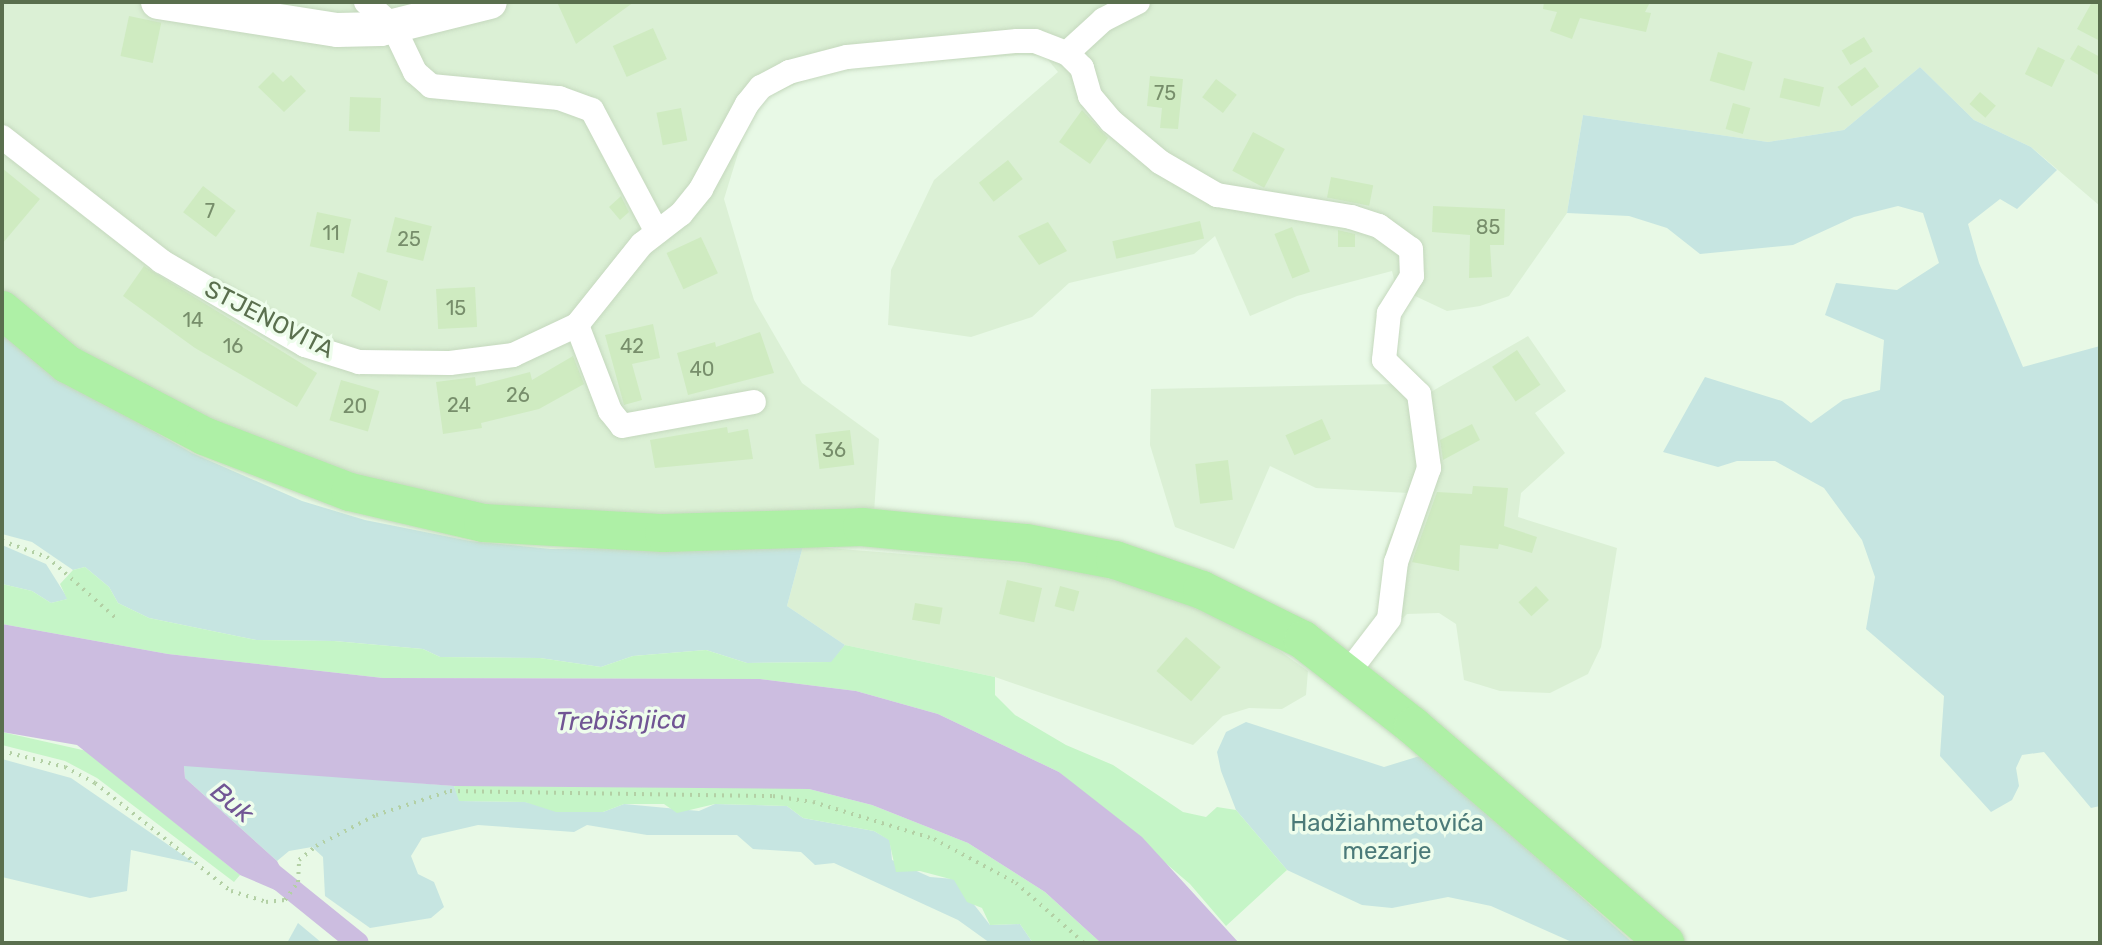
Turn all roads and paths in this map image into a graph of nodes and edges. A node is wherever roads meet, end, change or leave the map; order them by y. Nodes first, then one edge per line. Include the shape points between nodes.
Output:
1 (158, 2) edge
2 (366, 2) edge
3 (490, 2) edge
4 (1138, 2) edge
5 (393, 26) junction
6 (1067, 53) junction
7 (2, 137) edge
8 (657, 232) junction
9 (2, 310) edge
10 (577, 325) junction
11 (754, 402) dead end
12 (2, 541) edge
13 (118, 620) dead end
14 (1347, 674) junction
15 (2, 751) edge
16 (1084, 943) edge
17 (1665, 943) edge

1 - 5 street via 337,30
2 - 5 street
3 - 5 street
4 - 6 street via 1103,20
5 - 8 street via 415,72 431,86 559,98 592,110
6 - 8 street, STJENOVITA via 1035,41 1017,41 847,57 789,72 761,87 747,104 717,167 681,214
6 - 14 street via 1082,68 1090,96 1111,121 1160,162 1217,195 1351,217 1379,226 1411,249 1412,276 1389,313 1383,349 1384,360 1419,394 1425,409 1429,468 1396,562 1389,619
7 - 10 street, STJENOVITA via 161,261 333,356 386,366 483,361 513,355
8 - 10 street, STJENOVITA
9 - 14 main road via 67,364 190,429 350,492 483,523 664,533 862,527 1056,549 1115,560 1202,590 1303,640
10 - 11 street via 610,411 622,426
12 - 13 path via 47,557
14 - 17 main road
15 - 16 path via 54,764 95,783 231,891 266,902 285,900 298,882 299,860 316,846 376,815 450,791 773,796 813,802 934,839 1016,883

